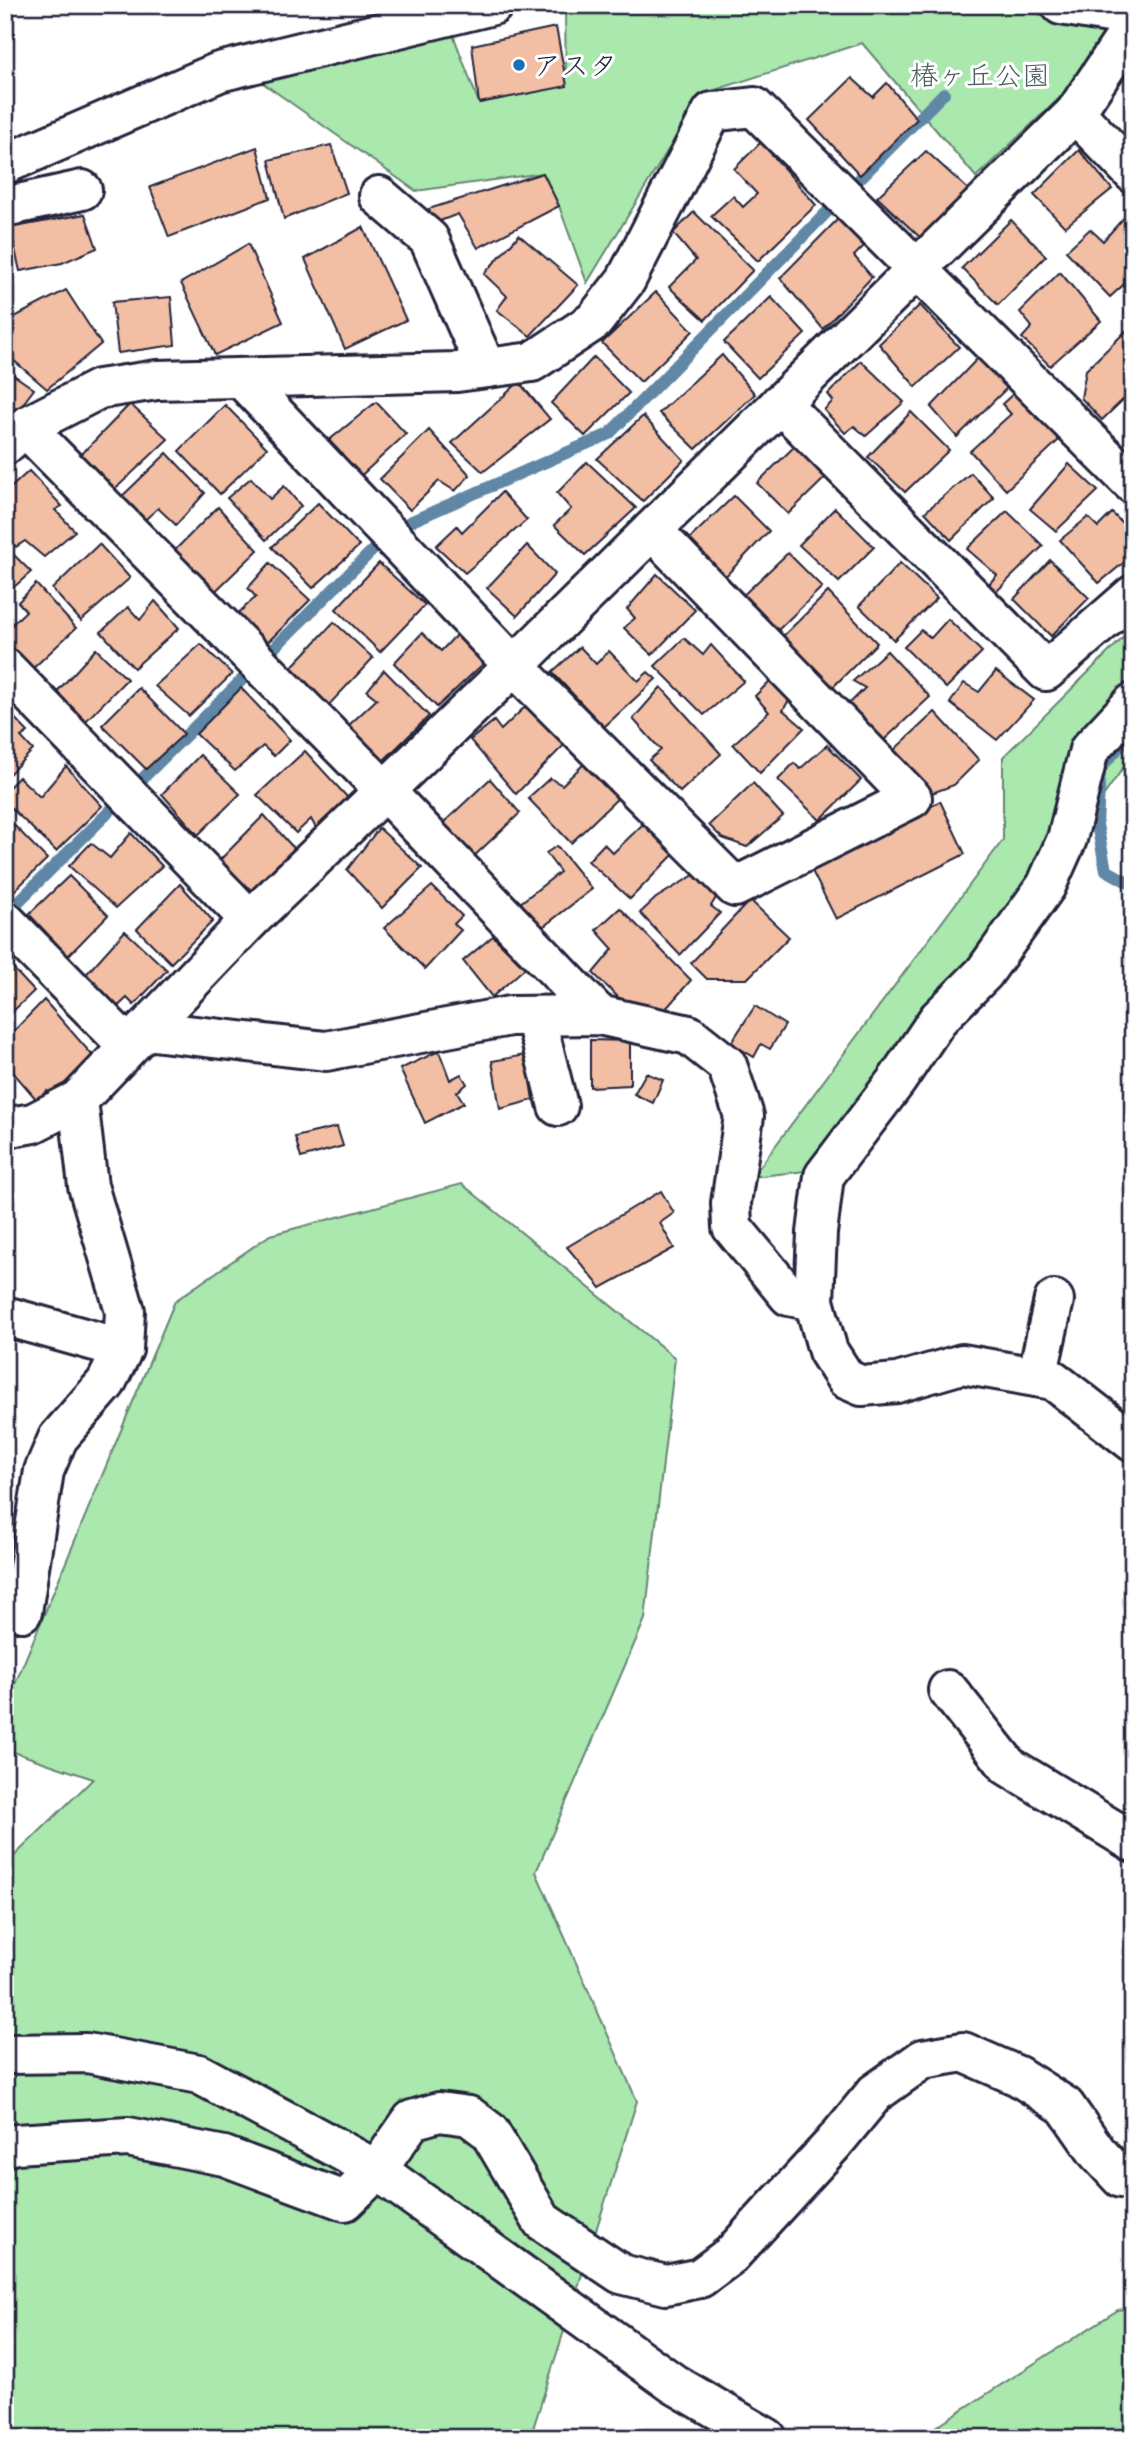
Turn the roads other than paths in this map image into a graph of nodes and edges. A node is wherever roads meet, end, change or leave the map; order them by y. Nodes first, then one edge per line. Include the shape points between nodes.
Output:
1 (493, 5) edge
2 (1061, 5) edge
3 (1133, 17) edge
4 (1133, 26) edge
5 (1075, 113) junction
6 (5, 164) edge
7 (1133, 173) edge
8 (82, 190) dead end
9 (379, 196) dead end
10 (5, 207) edge
11 (920, 269) junction
12 (486, 368) junction
13 (242, 379) junction
14 (780, 402) junction
15 (15, 436) edge
16 (1133, 484) edge
17 (652, 530) junction
18 (1133, 595) edge
19 (514, 666) junction
20 (5, 668) edge
21 (1133, 703) edge
22 (384, 790) junction
23 (250, 920) junction
24 (11, 927) edge
25 (599, 1015) junction
26 (535, 1016) junction
27 (136, 1038) junction
28 (78, 1100) junction
29 (558, 1106) dead end
30 (5, 1128) edge
31 (1054, 1300) dead end
32 (814, 1301) junction
33 (5, 1316) edge
34 (122, 1349) junction
35 (1037, 1377) junction
36 (1133, 1442) edge
37 (22, 1612) dead end
38 (948, 1690) dead end
39 (1133, 1842) edge
40 (5, 2054) edge
41 (5, 2147) edge
42 (377, 2170) junction
43 (1133, 2180) edge
44 (767, 2438) edge

1 - 6 street via 219,72
2 - 3 street
4 - 5 street
5 - 7 street
5 - 11 street
8 - 10 street
9 - 12 street via 429,239
11 - 12 street via 754,107 712,112 625,280 593,321 532,362
11 - 14 street
11 - 16 street
12 - 13 street
13 - 15 street via 157,380 99,389
13 - 19 street
14 - 17 street
14 - 18 street via 1046,671
15 - 22 street via 246,649
17 - 19 street
17 - 19 street via 912,798 735,887
19 - 22 street
20 - 23 street
21 - 32 street via 1089,750 1067,839 1046,886 984,973 938,1019 824,1176
22 - 23 street
22 - 25 street
23 - 27 street
24 - 27 street
25 - 26 street
25 - 32 street via 689,1035 727,1065 744,1116 731,1203 732,1227 789,1296
26 - 27 street via 510,1016 326,1051
26 - 29 street
27 - 28 street
28 - 30 street via 33,1123
28 - 34 street via 88,1186 125,1311
31 - 35 street
32 - 35 street via 828,1351 846,1379 862,1386 897,1383 962,1364
33 - 34 street
34 - 37 street via 106,1383 58,1438 44,1471
35 - 36 street via 1053,1380
38 - 39 street via 1008,1766
40 - 42 street via 87,2053 199,2074
41 - 42 street via 128,2137 223,2156 345,2201
42 - 43 street via 412,2120 439,2112 469,2116 489,2131 542,2221 621,2274 666,2285 700,2278 731,2255 875,2093 923,2059 963,2052 1018,2076 1065,2106 1097,2152 1121,2178
42 - 44 street via 674,2384

